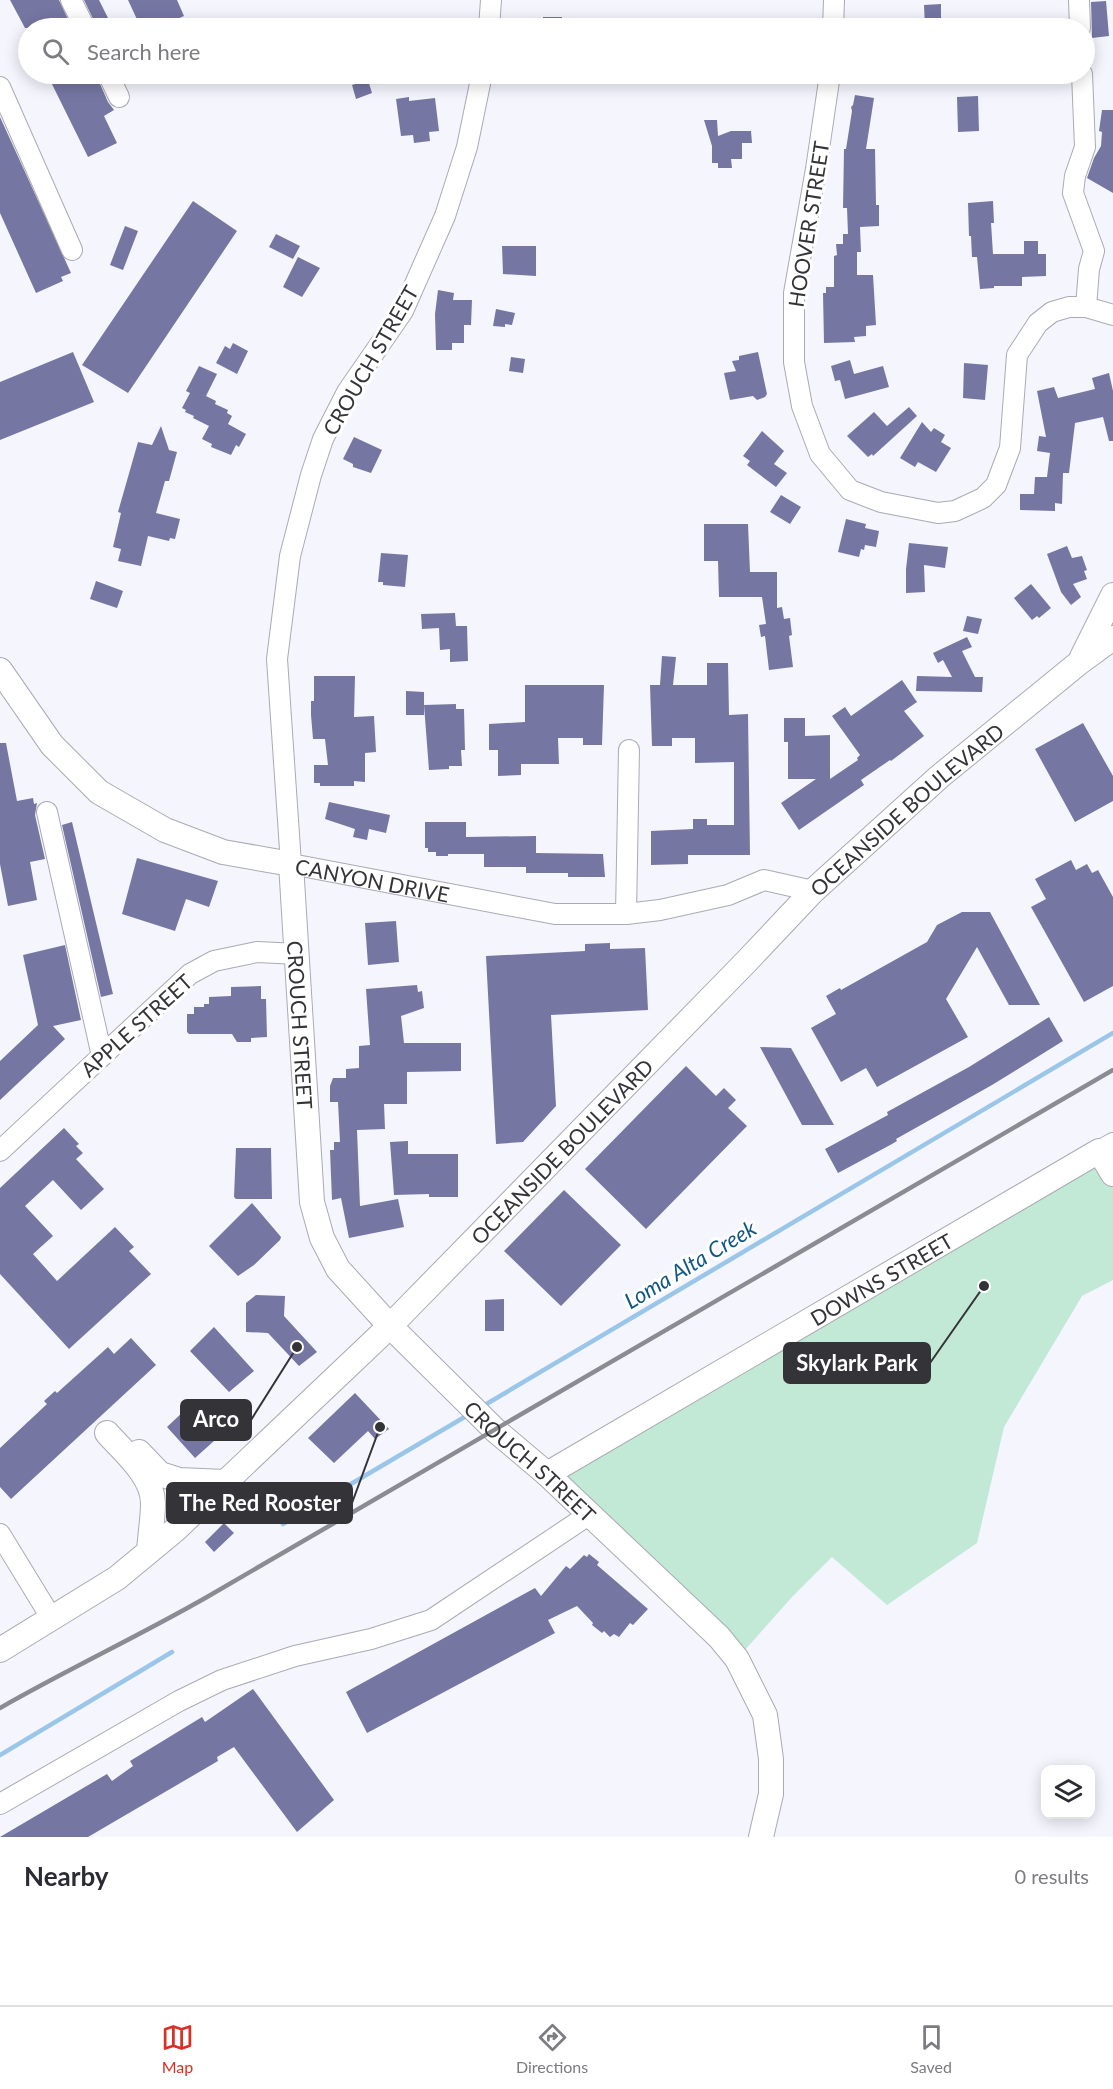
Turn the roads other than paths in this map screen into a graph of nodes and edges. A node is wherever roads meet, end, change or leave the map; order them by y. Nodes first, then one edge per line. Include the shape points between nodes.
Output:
1 (71, 0) edge
2 (491, 0) edge
3 (834, 0) edge
4 (1079, 0) edge
5 (80, 18) edge
6 (490, 18) edge
7 (833, 18) edge
8 (1080, 18) edge
9 (113, 84) edge
10 (480, 84) edge
11 (829, 84) edge
12 (1082, 84) edge
13 (0, 87) edge
14 (119, 97) dead end
15 (72, 250) dead end
16 (1086, 307) junction
17 (1113, 315) edge
18 (1113, 595) edge
19 (1113, 638) edge
20 (1080, 662) junction
21 (0, 670) edge
22 (629, 750) dead end
23 (47, 812) dead end
24 (291, 864) junction
25 (813, 891) junction
26 (626, 914) junction
27 (298, 954) junction
28 (102, 1056) junction
29 (1106, 1147) edge
30 (0, 1151) edge
31 (1113, 1174) edge
32 (390, 1326) junction
33 (547, 1474) junction
34 (225, 1482) junction
35 (590, 1515) junction
36 (0, 1534) edge
37 (149, 1551) junction
38 (52, 1619) junction
39 (0, 1650) edge
40 (0, 1804) edge
41 (761, 1837) edge

1 - 5 street
2 - 6 street
3 - 7 street
4 - 8 street
9 - 14 street
10 - 24 street, CROUCH STREET via 467,147 445,216 403,311 347,392 323,439 290,556 277,659
11 - 16 street, HOOVER STREET via 794,293 794,362 802,406 820,454 850,490 881,502 938,513 955,511 983,498 996,485 1010,448 1017,356 1038,323 1052,312
12 - 16 street via 1085,147 1073,193 1094,251
13 - 15 street
16 - 17 street, HOOVER STREET
18 - 20 main road
19 - 20 main road, OCEANSIDE BOULEVARD
20 - 25 main road, OCEANSIDE BOULEVARD via 920,793
21 - 24 main road, CANYON DRIVE via 52,745 99,792 165,830 214,849
22 - 26 street
23 - 28 street
24 - 26 street, CANYON DRIVE via 555,914
24 - 27 main road, CROUCH STREET
25 - 26 street, CANYON DRIVE via 764,880 728,895
25 - 32 main road, OCEANSIDE BOULEVARD
27 - 28 street, APPLE STREET via 257,952 214,961 190,974
27 - 32 main road, CROUCH STREET via 312,1202 322,1238 338,1269
28 - 30 street, APPLE STREET
29 - 31 main road, DOWNS STREET
29 - 33 main road, DOWNS STREET
32 - 33 main road, CROUCH STREET via 482,1418
32 - 34 main road, OCEANSIDE BOULEVARD
33 - 35 main road, CROUCH STREET
34 - 37 main road, OCEANSIDE BOULEVARD
34 - 37 main road via 178,1480 160,1474 111,1429 150,1486 153,1502
35 - 40 street via 431,1620 222,1680
35 - 41 main road, CROUCH STREET via 720,1637 737,1659 765,1715 771,1759 771,1794
36 - 38 street
37 - 38 main road, OCEANSIDE BOULEVARD via 117,1578
38 - 39 main road, OCEANSIDE BOULEVARD

